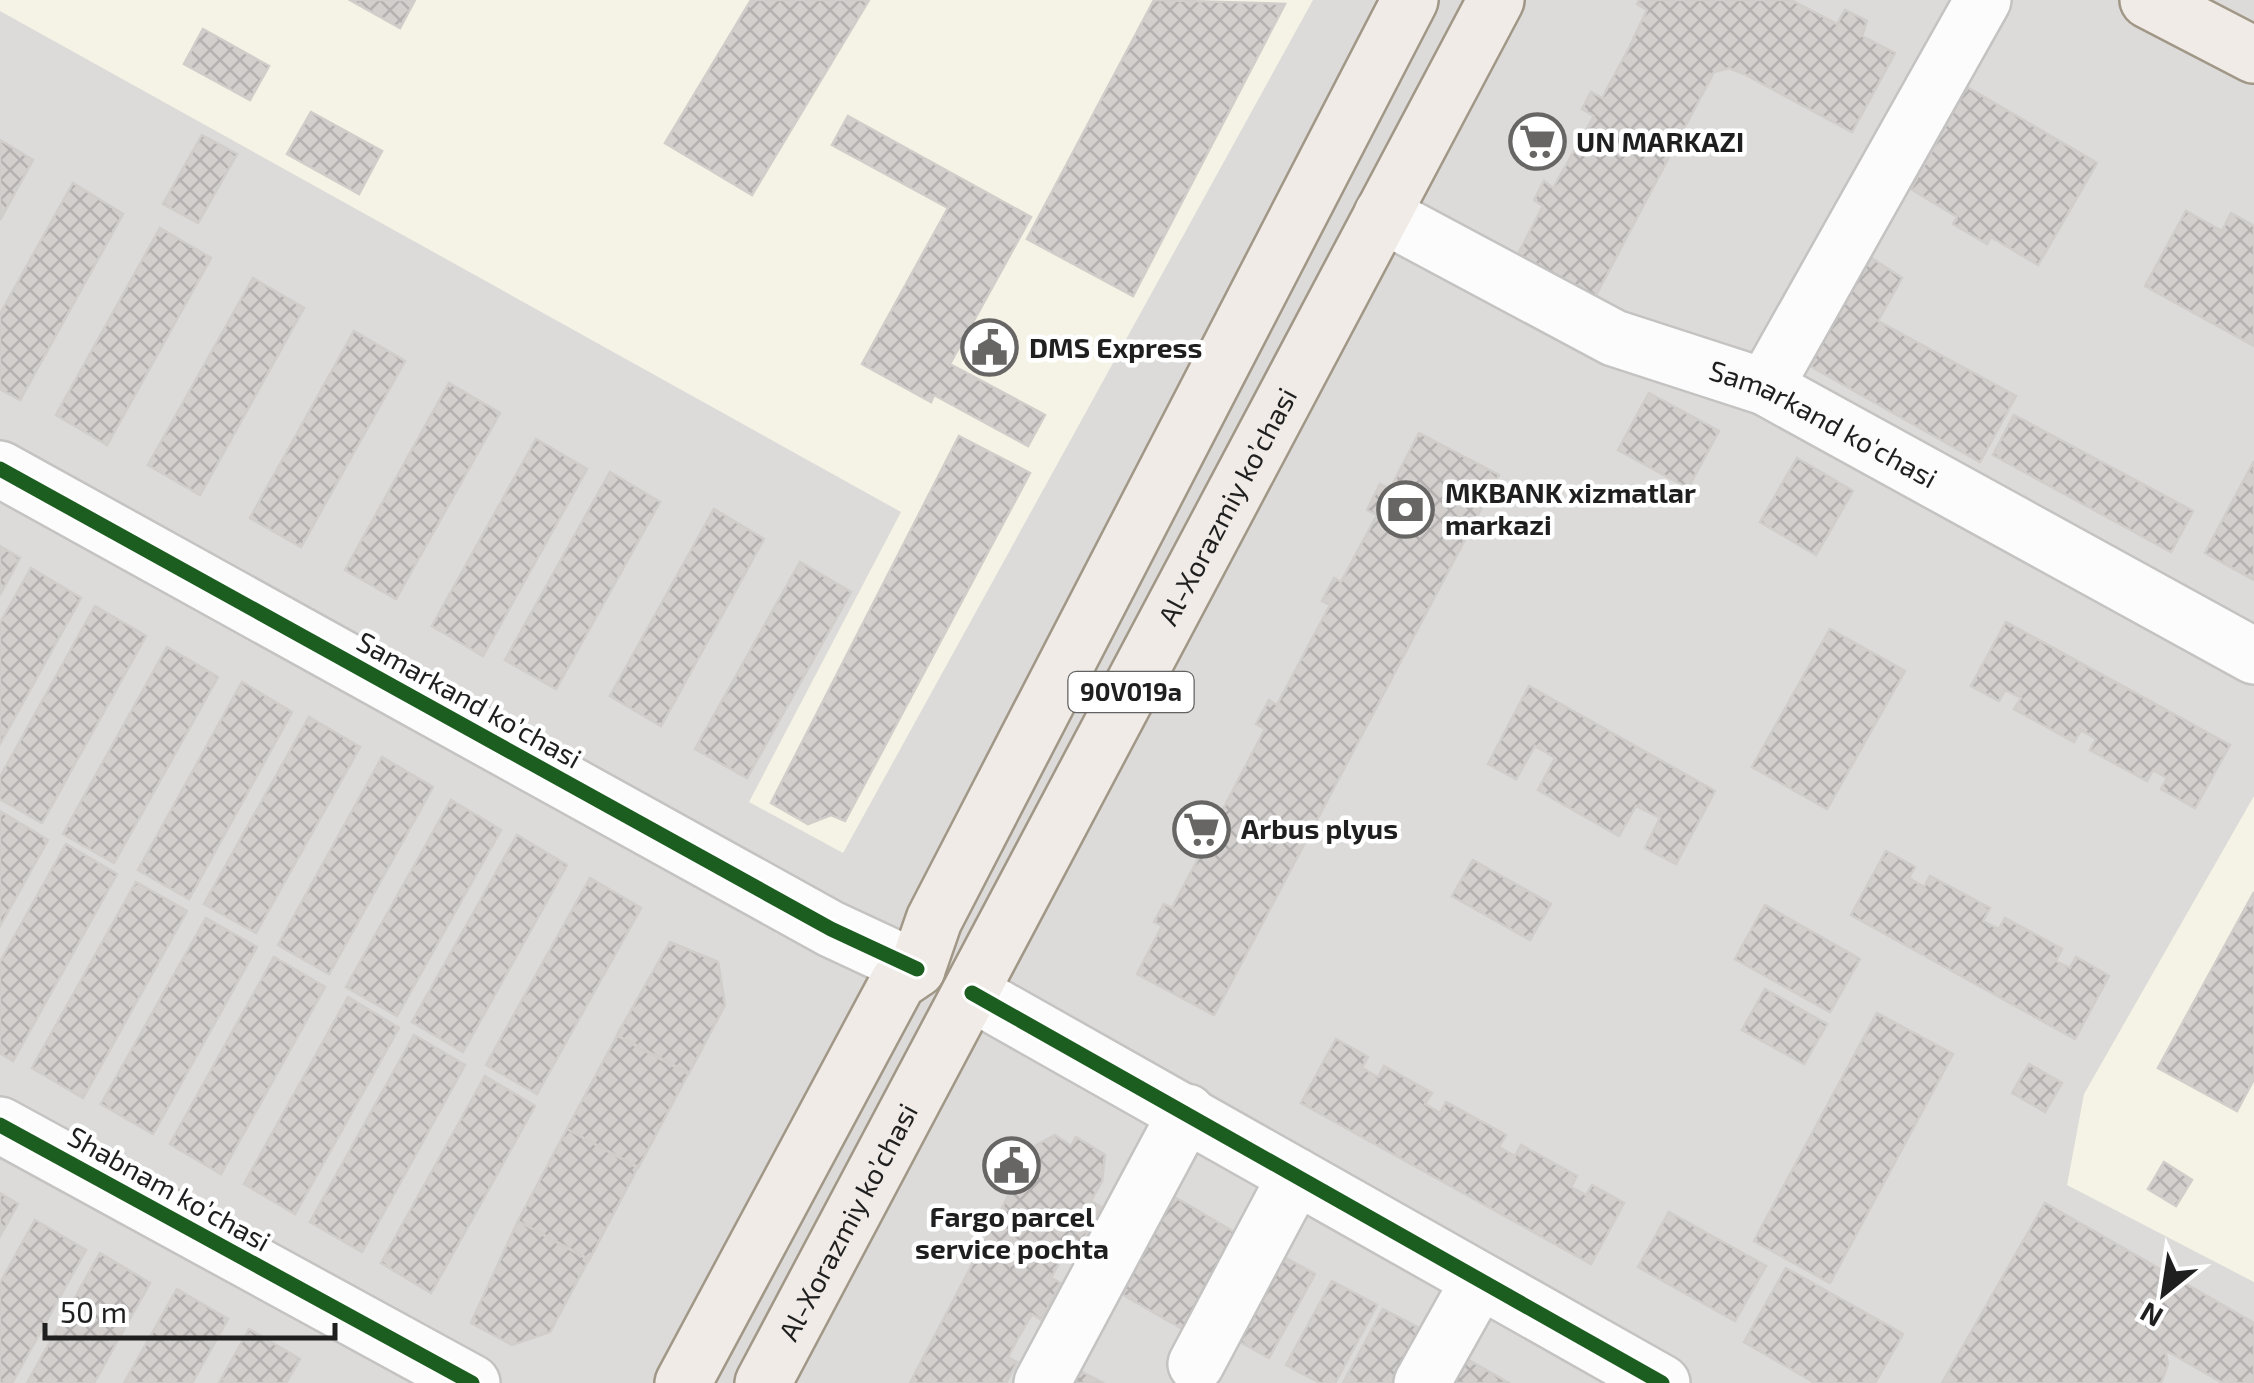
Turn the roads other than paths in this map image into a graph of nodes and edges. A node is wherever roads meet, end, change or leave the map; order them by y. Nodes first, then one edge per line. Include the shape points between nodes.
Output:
1 (1410, 0) edge
2 (1496, 0) edge
3 (1983, 0) edge
4 (2148, 0) edge
5 (2254, 55) edge
6 (1382, 214) junction
7 (1765, 387) junction
8 (0, 469) edge
9 (2254, 656) edge
10 (916, 969) junction
11 (972, 993) junction
12 (1186, 1112) junction
13 (0, 1126) edge
14 (1296, 1176) junction
15 (1480, 1281) junction
16 (1196, 1364) dead end
17 (472, 1383) edge
18 (683, 1383) edge
19 (763, 1383) edge
20 (1042, 1383) edge
21 (1422, 1383) edge
22 (1662, 1383) edge

1 - 10 main road, 90V019a via 934,920
2 - 6 main road, Al-Xorazmiy ko’chasi / 90V019a
3 - 7 street
4 - 5 main road
6 - 7 street, Samarkand ko'chasi via 1614,338
6 - 11 main road, Al-Xorazmiy ko’chasi / 90V019a
7 - 9 street, Samarkand ko'chasi
8 - 10 street, Samarkand ko’chasi via 830,929
10 - 18 main road, 90V019a via 898,982
11 - 12 street
11 - 19 main road, Al-Xorazmiy ko’chasi / 90V019a
12 - 14 street
12 - 20 street
13 - 17 street, Shabnam ko’chasi
14 - 15 street
14 - 16 street
15 - 21 street
15 - 22 street

